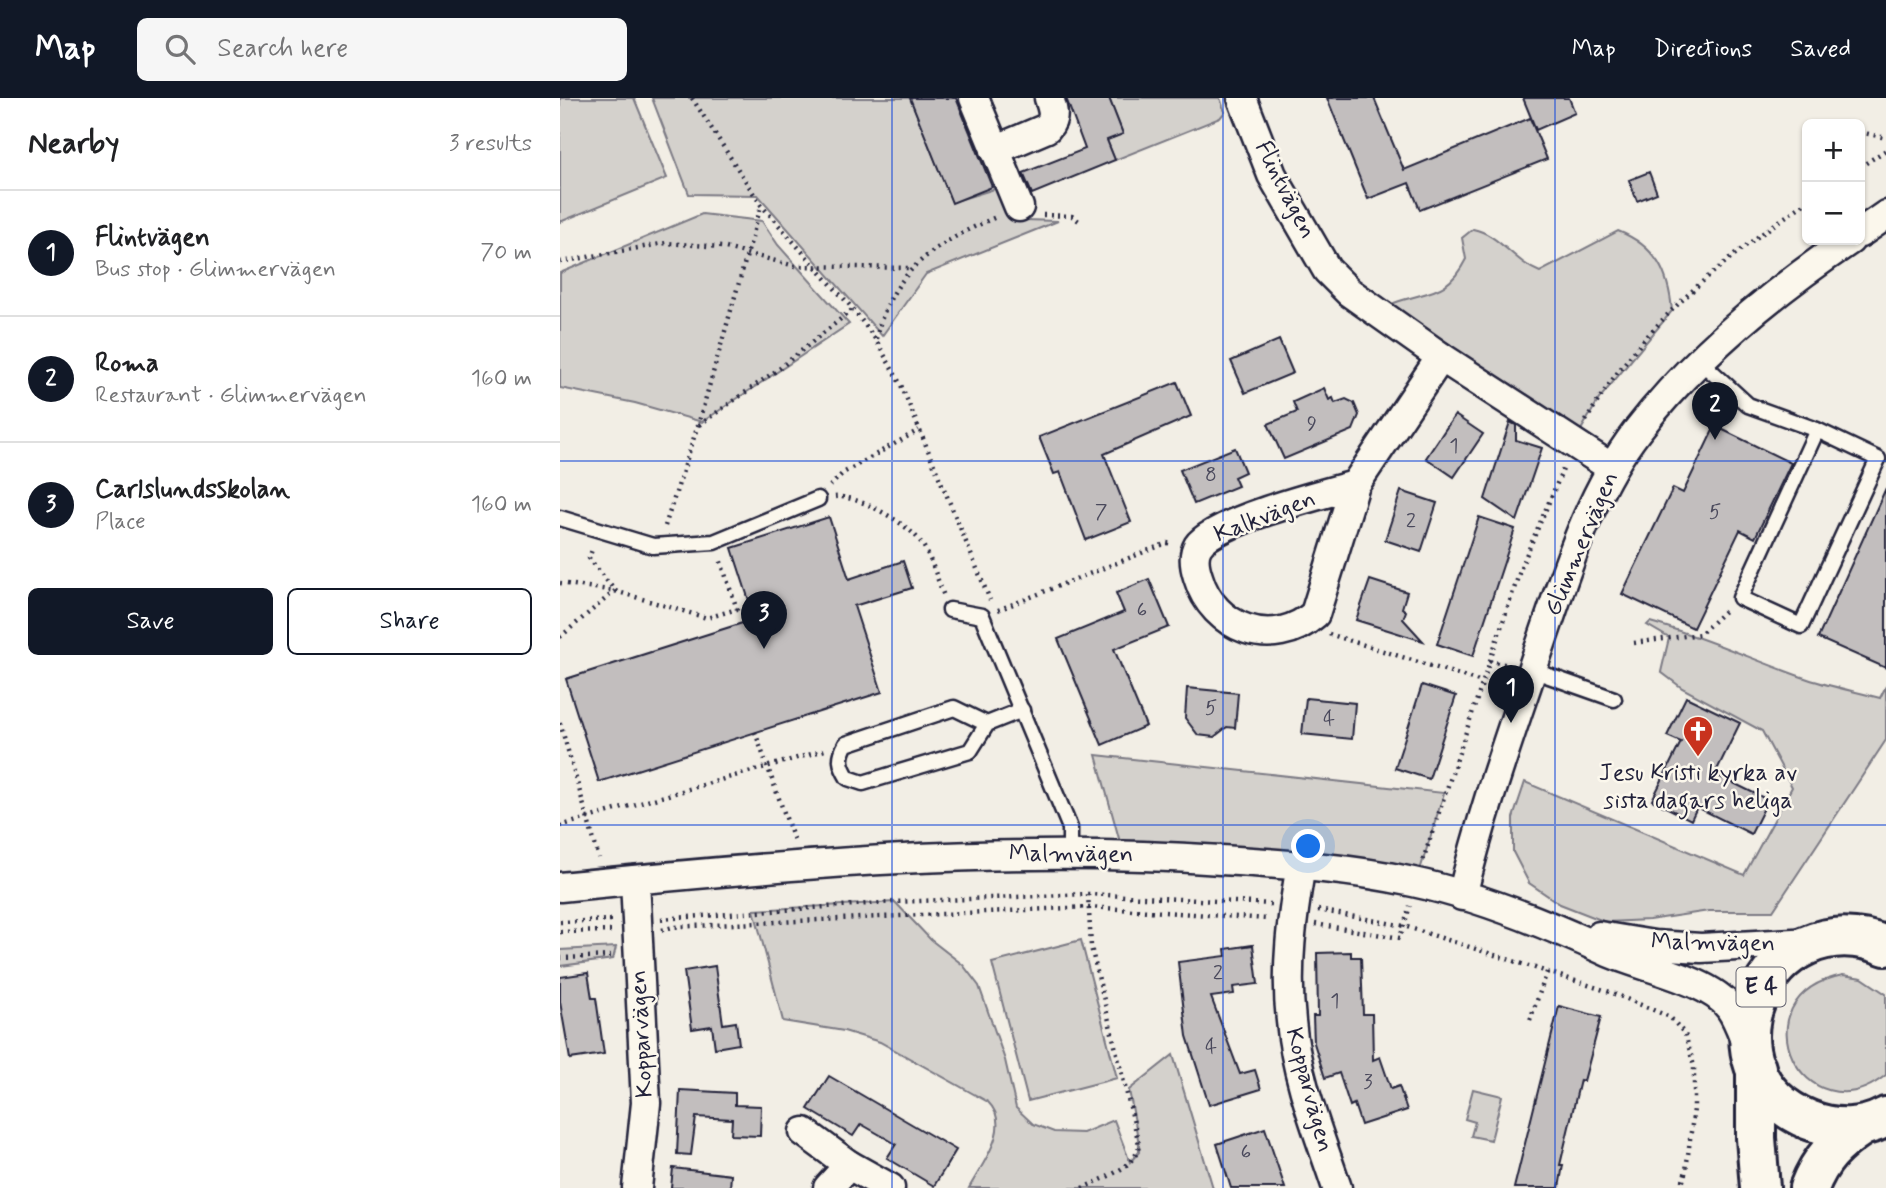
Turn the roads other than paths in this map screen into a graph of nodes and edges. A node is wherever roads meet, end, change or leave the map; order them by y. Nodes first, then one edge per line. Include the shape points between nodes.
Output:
1 (974, 98) edge
2 (1049, 98) edge
3 (1242, 98) edge
4 (995, 150) junction
5 (1019, 207) road end
6 (1886, 215) edge
7 (1865, 230) edge
8 (1843, 245) edge
9 (1441, 357) junction
10 (1701, 362) junction
11 (1817, 430) junction
12 (1612, 468) junction
13 (1355, 485) junction
14 (818, 499) road end
15 (560, 518) edge
16 (950, 610) road end
17 (1532, 670) junction
18 (1614, 699) dead end
19 (1022, 710) junction
20 (987, 724) junction
21 (1070, 855) junction
22 (1301, 865) junction
23 (635, 880) junction
24 (560, 887) edge
25 (1462, 895) junction
26 (1886, 913) edge
27 (1573, 934) junction
28 (1830, 940) junction
29 (1886, 946) edge
30 (1753, 1061) junction
31 (1878, 1121) edge
32 (804, 1132) dead end
33 (849, 1165) junction
34 (637, 1188) edge
35 (828, 1188) edge
36 (890, 1188) edge
37 (1336, 1188) edge
38 (1760, 1188) edge
39 (1809, 1188) edge

1 - 4 street
2 - 4 street via 1054,113 1047,128
3 - 9 street, Flintvägen via 1272,175 1327,270 1349,292
4 - 5 street
6 - 7 street
8 - 10 street, Glimmervägen via 1769,296
9 - 12 street, Flintvägen
9 - 13 street, Kalkvägen
10 - 11 lane via 1748,405
10 - 12 street, Glimmervägen via 1637,431
11 - 11 lane via 1740,598 1801,626 1878,459
12 - 17 street, Glimmervägen via 1566,572
13 - 13 street, Kalkvägen via 1228,526 1198,546 1194,558 1208,604 1233,625 1261,631 1304,624 1322,599
14 - 15 lane via 714,542 659,545
16 - 19 lane via 982,617
17 - 18 lane
17 - 25 street, Glimmervägen via 1479,823
19 - 20 lane
19 - 21 lane via 1070,828
20 - 20 lane via 970,751 863,783 849,778 841,767 840,754 846,744 954,708
21 - 22 street, Malmvägen via 1123,853
21 - 23 street, Malmvägen via 977,854
22 - 25 street, Malmvägen via 1373,874
22 - 37 street, Kopparvägen via 1293,913 1291,1024 1298,1065
23 - 24 street, Malmvägen
23 - 34 street, Kopparvägen via 646,1103
25 - 27 street, Malmvägen
26 - 28 highway, E 4 via 1876,923
27 - 28 street, Malmvägen via 1701,948
27 - 30 street, Malmvägen via 1607,952 1715,993 1730,1008
28 - 29 highway
28 - 30 highway, E 4 via 1779,963 1756,995 1749,1034
30 - 31 highway via 1766,1087 1799,1116 1841,1128
30 - 38 highway, E 4
31 - 39 highway via 1839,1141 1823,1158
32 - 33 street
33 - 35 street
33 - 36 street

